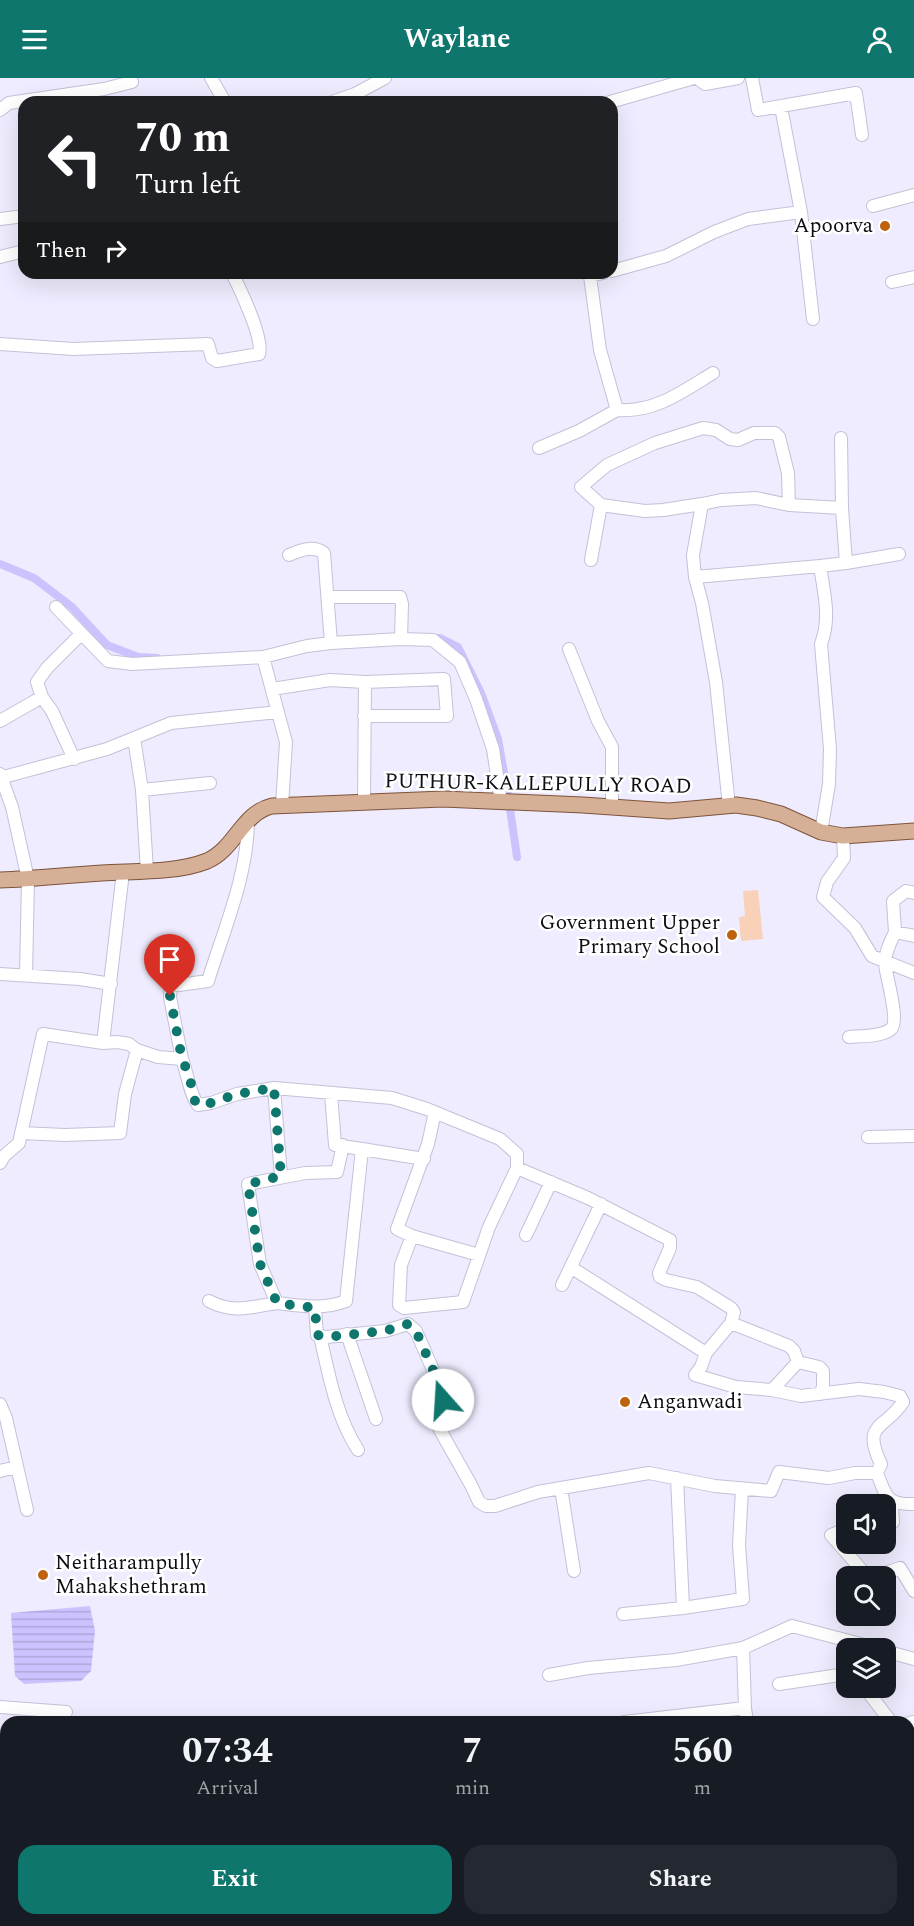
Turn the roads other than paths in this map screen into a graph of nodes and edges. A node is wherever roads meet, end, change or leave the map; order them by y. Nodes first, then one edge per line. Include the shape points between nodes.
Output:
1 (211, 78) edge
2 (385, 78) edge
3 (695, 78) edge
4 (738, 78) edge
5 (752, 78) edge
6 (132, 82) dead end
7 (103, 84) edge
8 (44, 96) edge
9 (222, 96) edge
10 (349, 96) edge
11 (618, 100) edge
12 (18, 101) edge
13 (781, 107) junction
14 (0, 110) edge
15 (862, 135) dead end
16 (914, 195) edge
17 (873, 206) dead end
18 (801, 212) junction
19 (18, 217) edge
20 (0, 219) edge
21 (18, 252) edge
22 (0, 257) edge
23 (618, 269) edge
24 (914, 277) edge
25 (235, 279) edge
26 (586, 279) edge
27 (892, 282) dead end
28 (813, 319) dead end
29 (0, 344) edge
30 (713, 373) dead end
31 (617, 411) junction
32 (841, 438) dead end
33 (539, 448) dead end
34 (702, 504) junction
35 (601, 505) junction
36 (789, 505) junction
37 (842, 508) junction
38 (899, 554) dead end
39 (289, 555) dead end
40 (591, 560) dead end
41 (846, 563) junction
42 (820, 566) junction
43 (695, 577) junction
44 (328, 597) junction
45 (56, 607) dead end
46 (81, 634) junction
47 (401, 639) junction
48 (331, 643) junction
49 (569, 649) dead end
50 (262, 657) junction
51 (365, 682) junction
52 (272, 689) junction
53 (42, 698) junction
54 (278, 712) junction
55 (364, 716) junction
56 (0, 721) edge
57 (134, 738) junction
58 (74, 759) junction
59 (1, 777) edge
60 (210, 783) dead end
61 (142, 790) junction
62 (501, 802) junction
63 (364, 803) junction
64 (282, 806) junction
65 (729, 806) junction
66 (612, 807) junction
67 (248, 820) junction
68 (914, 831) edge
69 (821, 832) junction
70 (843, 836) junction
71 (147, 871) junction
72 (123, 872) junction
73 (28, 879) junction
74 (0, 880) edge
75 (914, 893) edge
76 (895, 932) junction
77 (914, 936) edge
78 (885, 961) junction
79 (914, 973) edge
80 (0, 974) edge
81 (26, 975) junction
82 (111, 984) junction
83 (849, 1037) dead end
84 (103, 1043) junction
85 (136, 1050) junction
86 (182, 1059) junction
87 (274, 1088) junction
88 (331, 1092) junction
89 (435, 1112) junction
90 (21, 1132) junction
91 (914, 1136) edge
92 (868, 1137) dead end
93 (343, 1146) junction
94 (362, 1149) junction
95 (424, 1159) junction
96 (0, 1163) edge
97 (518, 1168) junction
98 (281, 1176) junction
99 (551, 1182) junction
100 (601, 1204) junction
101 (526, 1235) dead end
102 (412, 1236) junction
103 (479, 1255) junction
104 (572, 1268) junction
105 (562, 1285) dead end
106 (209, 1301) dead end
107 (277, 1303) junction
108 (315, 1308) junction
109 (731, 1323) junction
110 (347, 1334) junction
111 (320, 1336) junction
112 (706, 1353) junction
113 (798, 1362) junction
114 (772, 1390) junction
115 (820, 1394) junction
116 (0, 1404) edge
117 (376, 1419) dead end
118 (358, 1450) dead end
119 (17, 1467) junction
120 (0, 1471) edge
121 (877, 1473) junction
122 (677, 1478) junction
123 (561, 1488) junction
124 (742, 1489) junction
125 (885, 1494) edge
126 (896, 1503) edge
127 (914, 1504) edge
128 (27, 1510) dead end
129 (848, 1554) edge
130 (858, 1566) edge
131 (896, 1569) edge
132 (574, 1571) dead end
133 (914, 1591) edge
134 (683, 1608) junction
135 (622, 1614) dead end
136 (838, 1638) edge
137 (743, 1648) junction
138 (896, 1654) edge
139 (914, 1659) edge
140 (549, 1675) dead end
141 (836, 1675) edge
142 (779, 1684) dead end
143 (873, 1698) edge
144 (0, 1707) edge
145 (745, 1708) junction
146 (66, 1712) dead end
147 (693, 1716) edge
148 (746, 1716) edge
149 (886, 1716) edge

1 - 9 street
2 - 10 street
3 - 4 street via 705,84
3 - 11 street
5 - 13 street via 758,110
6 - 7 street
7 - 8 street
12 - 14 street
13 - 15 street via 856,93
13 - 18 street
16 - 17 street
18 - 23 street via 748,219 666,256
18 - 28 street
19 - 20 street
21 - 22 street
24 - 27 street
25 - 29 street via 254,325 259,354 217,361 212,358 208,344 73,349
26 - 31 street
30 - 31 street via 670,401
31 - 33 street
32 - 37 street
34 - 35 street via 645,511
34 - 36 street via 756,498
34 - 43 street via 693,555
35 - 36 street via 581,487 607,465 655,443 709,428 738,440 754,433 775,433 788,473
35 - 40 street
36 - 37 street
37 - 41 street
38 - 41 street
39 - 44 street via 304,549 323,551
41 - 42 street
42 - 43 street
42 - 69 street via 828,616 821,644 830,749
43 - 65 street via 716,682
44 - 47 street via 400,597
44 - 48 street
45 - 46 street
46 - 50 street via 108,661 132,664
46 - 53 street via 37,682
47 - 48 street
47 - 62 street via 433,640 460,662 493,748
48 - 50 street
49 - 66 street via 612,747
50 - 52 street
51 - 52 street via 330,680
51 - 55 street
51 - 55 street via 444,679 447,716
52 - 54 street
53 - 56 street
53 - 58 street
54 - 57 street via 171,723
54 - 64 street via 286,742
55 - 63 street
57 - 58 street
57 - 61 street
58 - 59 street
59 - 73 street
60 - 61 street
61 - 71 street
62 - 63 main road, PUTHUR-KALLEPULLY ROAD via 443,799
62 - 66 main road, PUTHUR-KALLEPULLY ROAD
63 - 64 main road, PUTHUR-KALLEPULLY ROAD
64 - 67 main road, PUTHUR-KALLEPULLY ROAD via 261,808
65 - 66 main road, PUTHUR-KALLEPULLY ROAD via 669,811
65 - 69 main road, PUTHUR-KALLEPULLY ROAD via 757,807 782,814
67 - 71 main road, PUTHUR-KALLEPULLY ROAD via 218,856
67 - 86 street via 236,895 208,981 171,986
68 - 70 main road, PUTHUR-KALLEPULLY ROAD
69 - 70 main road, PUTHUR-KALLEPULLY ROAD
70 - 78 street via 844,858 827,882 823,897 855,928 872,956
71 - 72 main road, PUTHUR-KALLEPULLY ROAD
72 - 73 main road, PUTHUR-KALLEPULLY ROAD
72 - 82 street
73 - 74 main road, PUTHUR-KALLEPULLY ROAD
73 - 81 street
75 - 76 street via 906,891 893,901
76 - 77 street
76 - 78 street
78 - 79 street
78 - 83 street via 894,1024 884,1033
80 - 81 street
81 - 82 street
82 - 84 street
84 - 85 street via 129,1044
84 - 90 street via 43,1034
85 - 86 street
85 - 90 street via 120,1133
86 - 87 street via 198,1105
87 - 88 street
87 - 98 street
88 - 89 street via 392,1098
88 - 93 street via 335,1145
89 - 95 street
89 - 97 street via 500,1139 517,1154
90 - 96 street via 18,1143
91 - 92 street
93 - 94 street
93 - 98 street via 337,1172
94 - 95 street
94 - 108 street via 346,1301
95 - 102 street via 397,1229
97 - 99 street
97 - 103 street
98 - 107 street via 248,1184 260,1264
99 - 100 street
99 - 101 street
100 - 104 street
100 - 109 street via 670,1240 660,1277 697,1287 731,1308
102 - 103 street
102 - 103 street via 400,1273 399,1305 404,1308 464,1302
104 - 105 street
104 - 112 street
106 - 107 street via 224,1309
107 - 108 street
108 - 111 street
109 - 112 street
109 - 113 street via 789,1346
110 - 111 street
110 - 117 street
110 - 123 street via 385,1331 408,1324 416,1331 443,1393 440,1430 479,1502 495,1506
111 - 118 street via 333,1391 347,1432
112 - 114 street via 695,1375 736,1387
113 - 114 street
113 - 115 street via 823,1371
114 - 115 street via 801,1396
115 - 121 street via 859,1389 900,1396 900,1407 876,1428 874,1449 881,1464
116 - 119 street
119 - 120 street
119 - 128 street
121 - 124 street via 829,1478 779,1472 771,1491
121 - 125 street
122 - 123 street via 649,1473
122 - 124 street
122 - 134 street
123 - 132 street
124 - 134 street via 739,1545 743,1599
126 - 127 street
129 - 130 street
131 - 133 street via 900,1568
134 - 135 street
136 - 137 street via 792,1626
137 - 140 street
137 - 145 street
138 - 139 street
141 - 142 street
143 - 149 street
144 - 146 street
145 - 147 street
145 - 148 street

